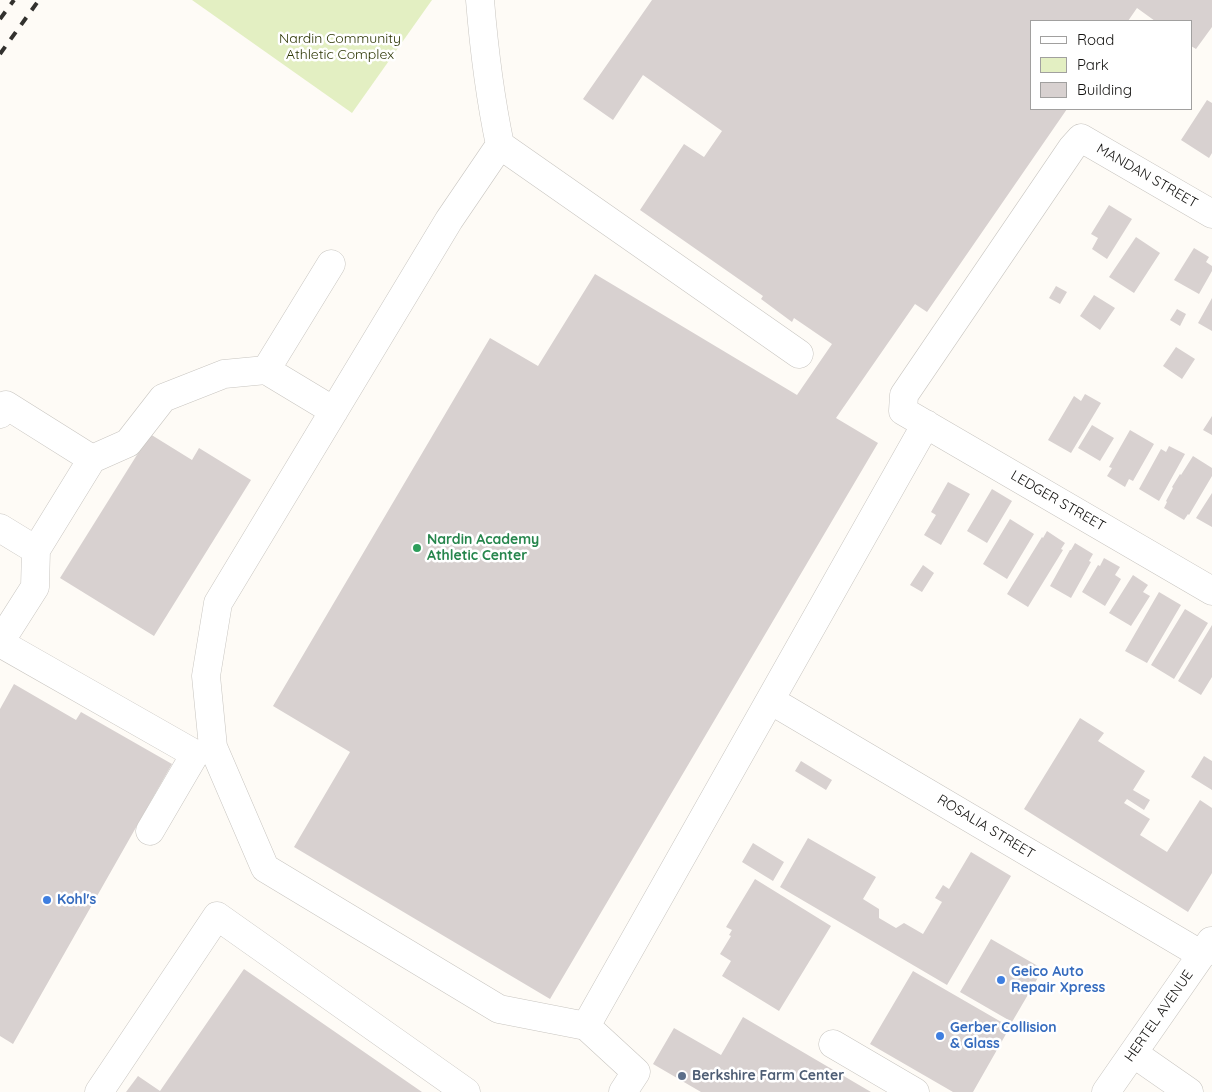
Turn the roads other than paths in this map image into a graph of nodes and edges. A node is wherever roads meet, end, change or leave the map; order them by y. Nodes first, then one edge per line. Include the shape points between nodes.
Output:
1 (480, 0) edge
2 (500, 145) junction
3 (1212, 214) edge
4 (331, 264) dead end
5 (799, 354) dead end
6 (266, 370) junction
7 (334, 411) junction
8 (0, 414) edge
9 (914, 417) junction
10 (92, 459) junction
11 (0, 528) edge
12 (36, 550) junction
13 (1212, 591) edge
14 (0, 642) edge
15 (770, 700) junction
16 (204, 751) junction
17 (150, 831) dead end
18 (1207, 947) edge
19 (586, 1026) junction
20 (833, 1044) dead end
21 (1133, 1053) junction
22 (99, 1092) edge
23 (466, 1092) edge
24 (623, 1092) edge
25 (915, 1092) edge
26 (1106, 1092) edge
27 (1189, 1092) edge

1 - 2 street via 492,107
2 - 5 street
2 - 7 street via 449,220
3 - 9 street, MANDAN STREET via 1082,138 1072,148 904,395
4 - 6 street
6 - 7 street
6 - 10 street via 224,374 162,398 128,443
7 - 16 street via 218,603 206,676
8 - 10 street via 6,405
9 - 13 street, LEDGER STREET
9 - 15 street
10 - 12 street
11 - 12 street
12 - 14 street via 35,588
14 - 16 street
15 - 18 street, ROSALIA STREET
15 - 19 street
16 - 17 street
16 - 19 street via 265,868 499,1009
18 - 21 street, HERTEL AVENUE
19 - 24 street via 636,1072
20 - 25 street
21 - 26 street, HERTEL AVENUE
21 - 27 street
22 - 23 street via 217,916

